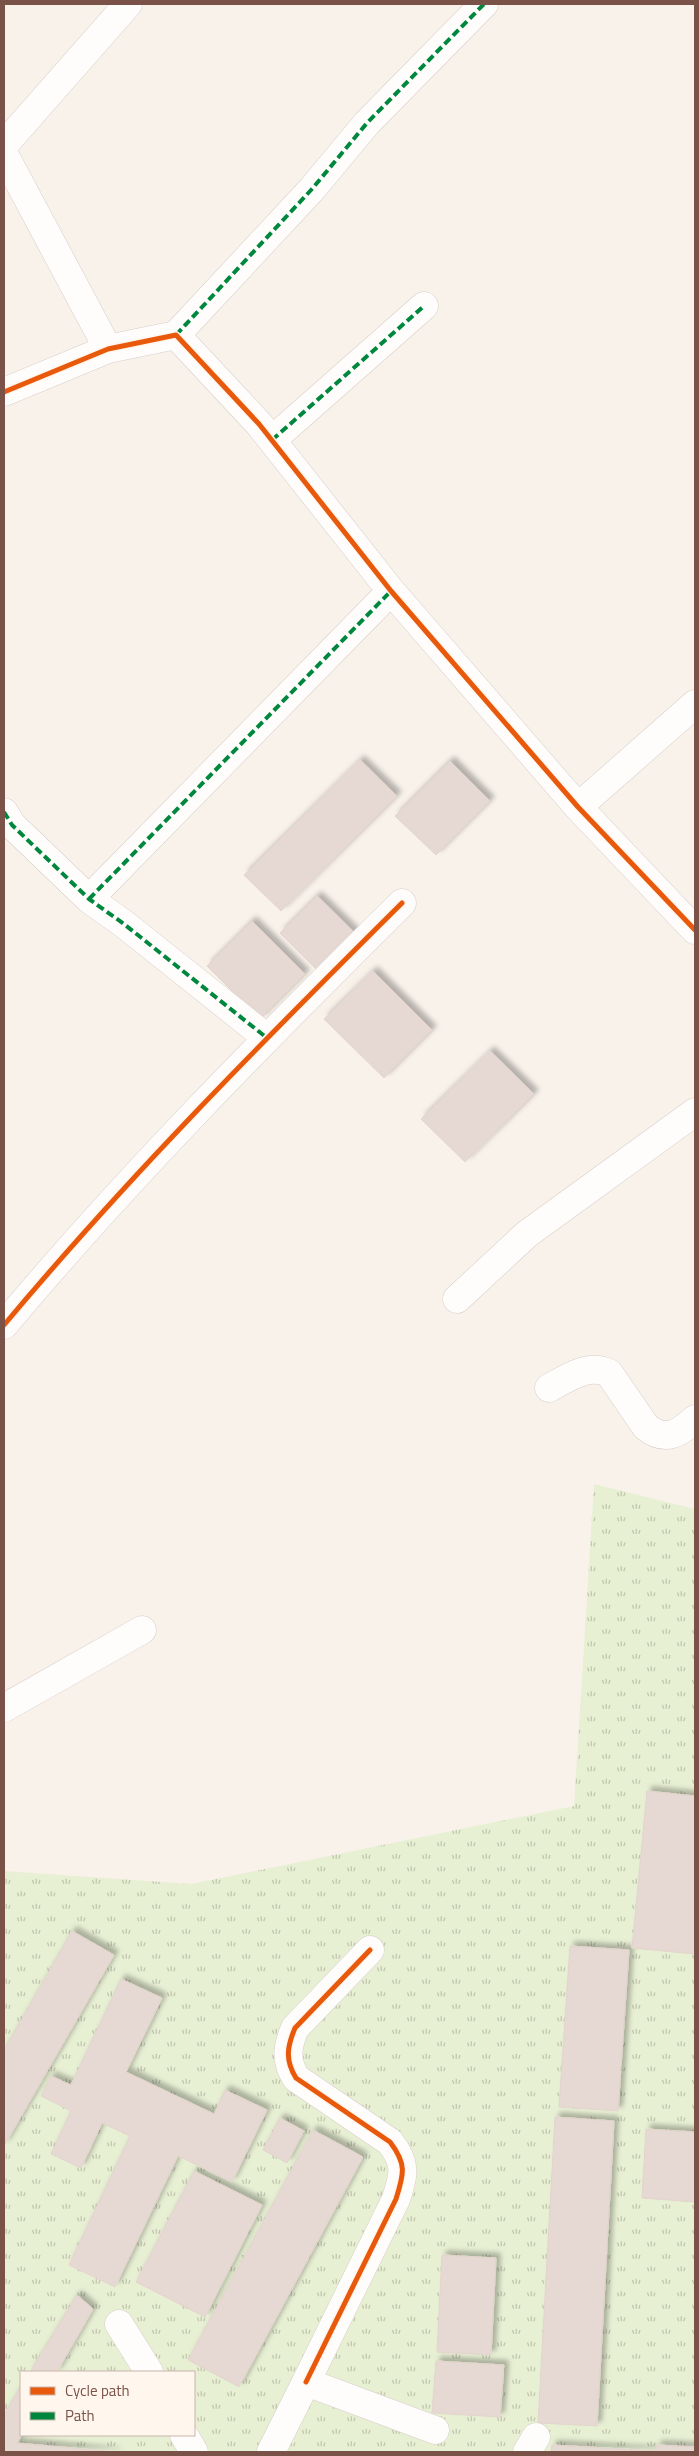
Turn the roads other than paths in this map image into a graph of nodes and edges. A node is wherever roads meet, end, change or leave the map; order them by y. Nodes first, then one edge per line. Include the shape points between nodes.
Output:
1 (128, 4) edge
2 (484, 4) edge
3 (4, 145) edge
4 (4, 154) edge
5 (424, 306) dead end
6 (176, 335) junction
7 (108, 349) junction
8 (4, 392) edge
9 (272, 440) junction
10 (391, 591) junction
11 (695, 704) edge
12 (578, 807) junction
13 (4, 812) edge
14 (88, 899) junction
15 (402, 903) dead end
16 (695, 930) edge
17 (266, 1038) junction
18 (695, 1112) edge
19 (457, 1299) dead end
20 (4, 1325) edge
21 (549, 1388) dead end
22 (695, 1419) edge
23 (142, 1630) dead end
24 (4, 1708) edge
25 (370, 1950) dead end
26 (119, 2324) dead end
27 (148, 2371) edge
28 (306, 2382) junction
29 (435, 2430) dead end
30 (185, 2436) edge
31 (194, 2452) edge
32 (270, 2452) edge

1 - 3 street
2 - 6 street via 368,123 312,189
4 - 7 street
5 - 9 street
6 - 7 street
6 - 9 street
7 - 8 street
9 - 10 street
10 - 12 street
10 - 14 street
11 - 12 street
12 - 16 street
13 - 14 street via 12,825
14 - 17 street
15 - 17 street
17 - 20 street via 68,1248
18 - 19 street via 527,1234
21 - 22 street via 578,1372 603,1370 609,1373 646,1427 654,1433 678,1434
23 - 24 street
25 - 28 street via 295,2028 288,2044 288,2061 296,2078 390,2142 401,2156 404,2167 396,2199
26 - 27 street
28 - 29 street
28 - 32 street
30 - 31 street

